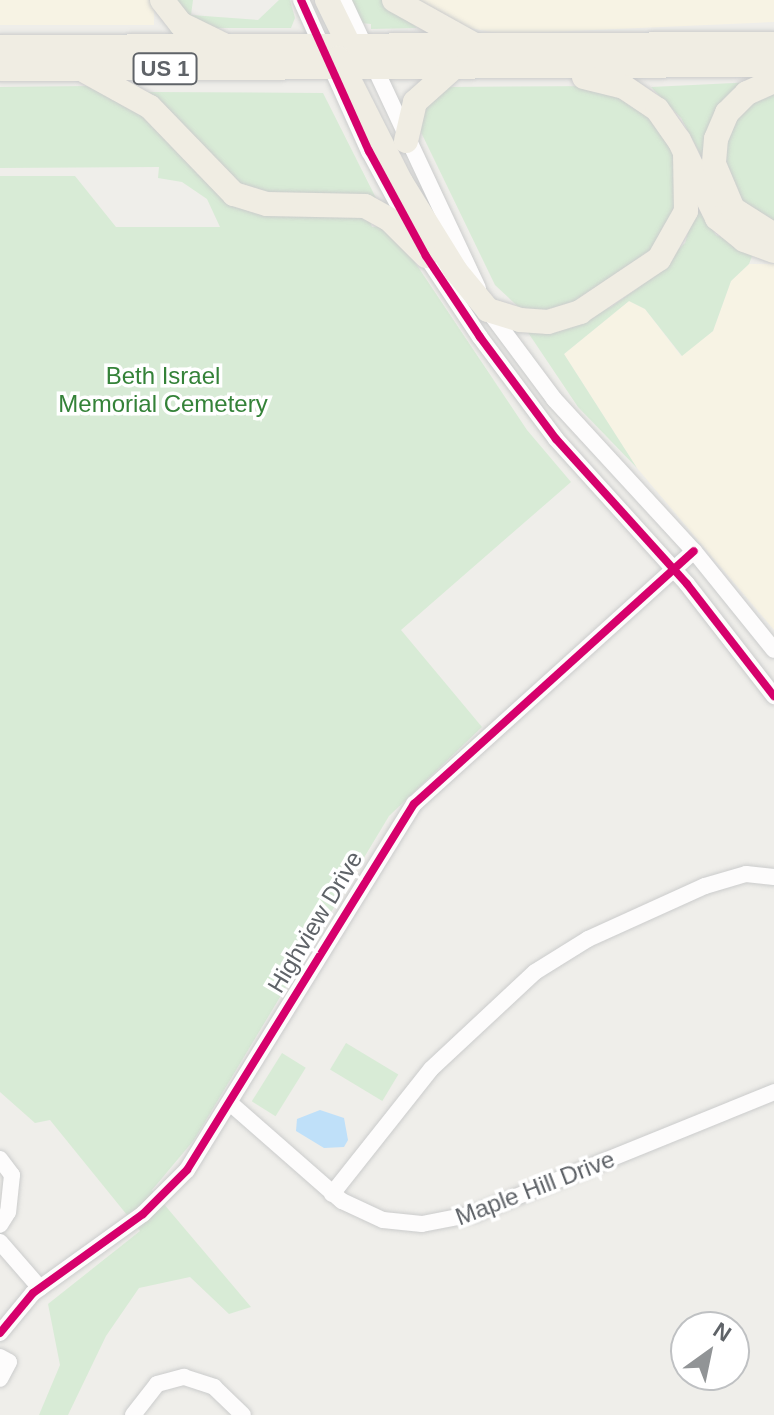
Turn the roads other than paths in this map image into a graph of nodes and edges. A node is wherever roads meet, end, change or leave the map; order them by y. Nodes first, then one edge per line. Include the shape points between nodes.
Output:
1 (162, 0) edge
2 (301, 0) edge
3 (327, 0) edge
4 (343, 0) edge
5 (394, 0) edge
6 (774, 44) edge
7 (319, 46) junction
8 (479, 46) junction
9 (0, 47) edge
10 (228, 47) junction
11 (347, 58) junction
12 (774, 65) edge
13 (453, 68) junction
14 (536, 68) junction
15 (0, 69) edge
16 (79, 69) junction
17 (374, 69) junction
18 (774, 81) edge
19 (406, 141) junction
20 (685, 156) junction
21 (774, 235) edge
22 (774, 251) edge
23 (426, 256) junction
24 (488, 310) junction
25 (694, 551) junction
26 (675, 570) junction
27 (774, 650) edge
28 (774, 696) edge
29 (774, 877) edge
30 (774, 1092) edge
31 (230, 1103) junction
32 (0, 1159) edge
33 (332, 1194) junction
34 (0, 1225) edge
35 (0, 1242) edge
36 (40, 1288) junction
37 (0, 1333) edge
38 (0, 1357) edge
39 (0, 1379) edge
40 (133, 1415) edge
41 (243, 1415) edge

1 - 10 highway via 181,24
2 - 7 street
3 - 11 highway
4 - 11 street
5 - 8 highway
6 - 8 highway, US 1
7 - 10 highway, US 1
7 - 11 highway, US 1
8 - 11 highway, US 1
9 - 10 highway, US 1
11 - 16 highway, US 1
11 - 17 highway
11 - 23 street
11 - 24 highway via 414,203
12 - 14 highway
13 - 14 highway
13 - 17 highway
13 - 19 highway via 415,102
14 - 20 highway via 607,81 638,94 669,123
15 - 16 highway, US 1
16 - 23 highway via 141,100 234,194 267,204 365,206 390,220
17 - 19 street
18 - 21 highway via 747,93 727,113 716,139 714,164 733,209
19 - 24 street
20 - 22 highway via 717,218 744,240
20 - 24 highway via 689,185 684,219 671,244 644,272 564,318 533,323
23 - 26 street via 537,416
24 - 25 street via 561,407
25 - 26 street, Highview Drive
25 - 27 street
26 - 28 street
26 - 31 street, Highview Drive via 409,810
29 - 33 street via 746,874 705,886 588,939 535,972 436,1063
30 - 33 street, Maple Hill Drive via 459,1219 390,1222
31 - 33 street, Maple Hill Drive
31 - 36 street, Highview Drive via 193,1162 163,1197
32 - 34 street via 12,1175 8,1212
35 - 36 street
36 - 37 street, Highview Drive
38 - 39 street via 9,1362
40 - 41 street via 157,1384 184,1377 214,1387

